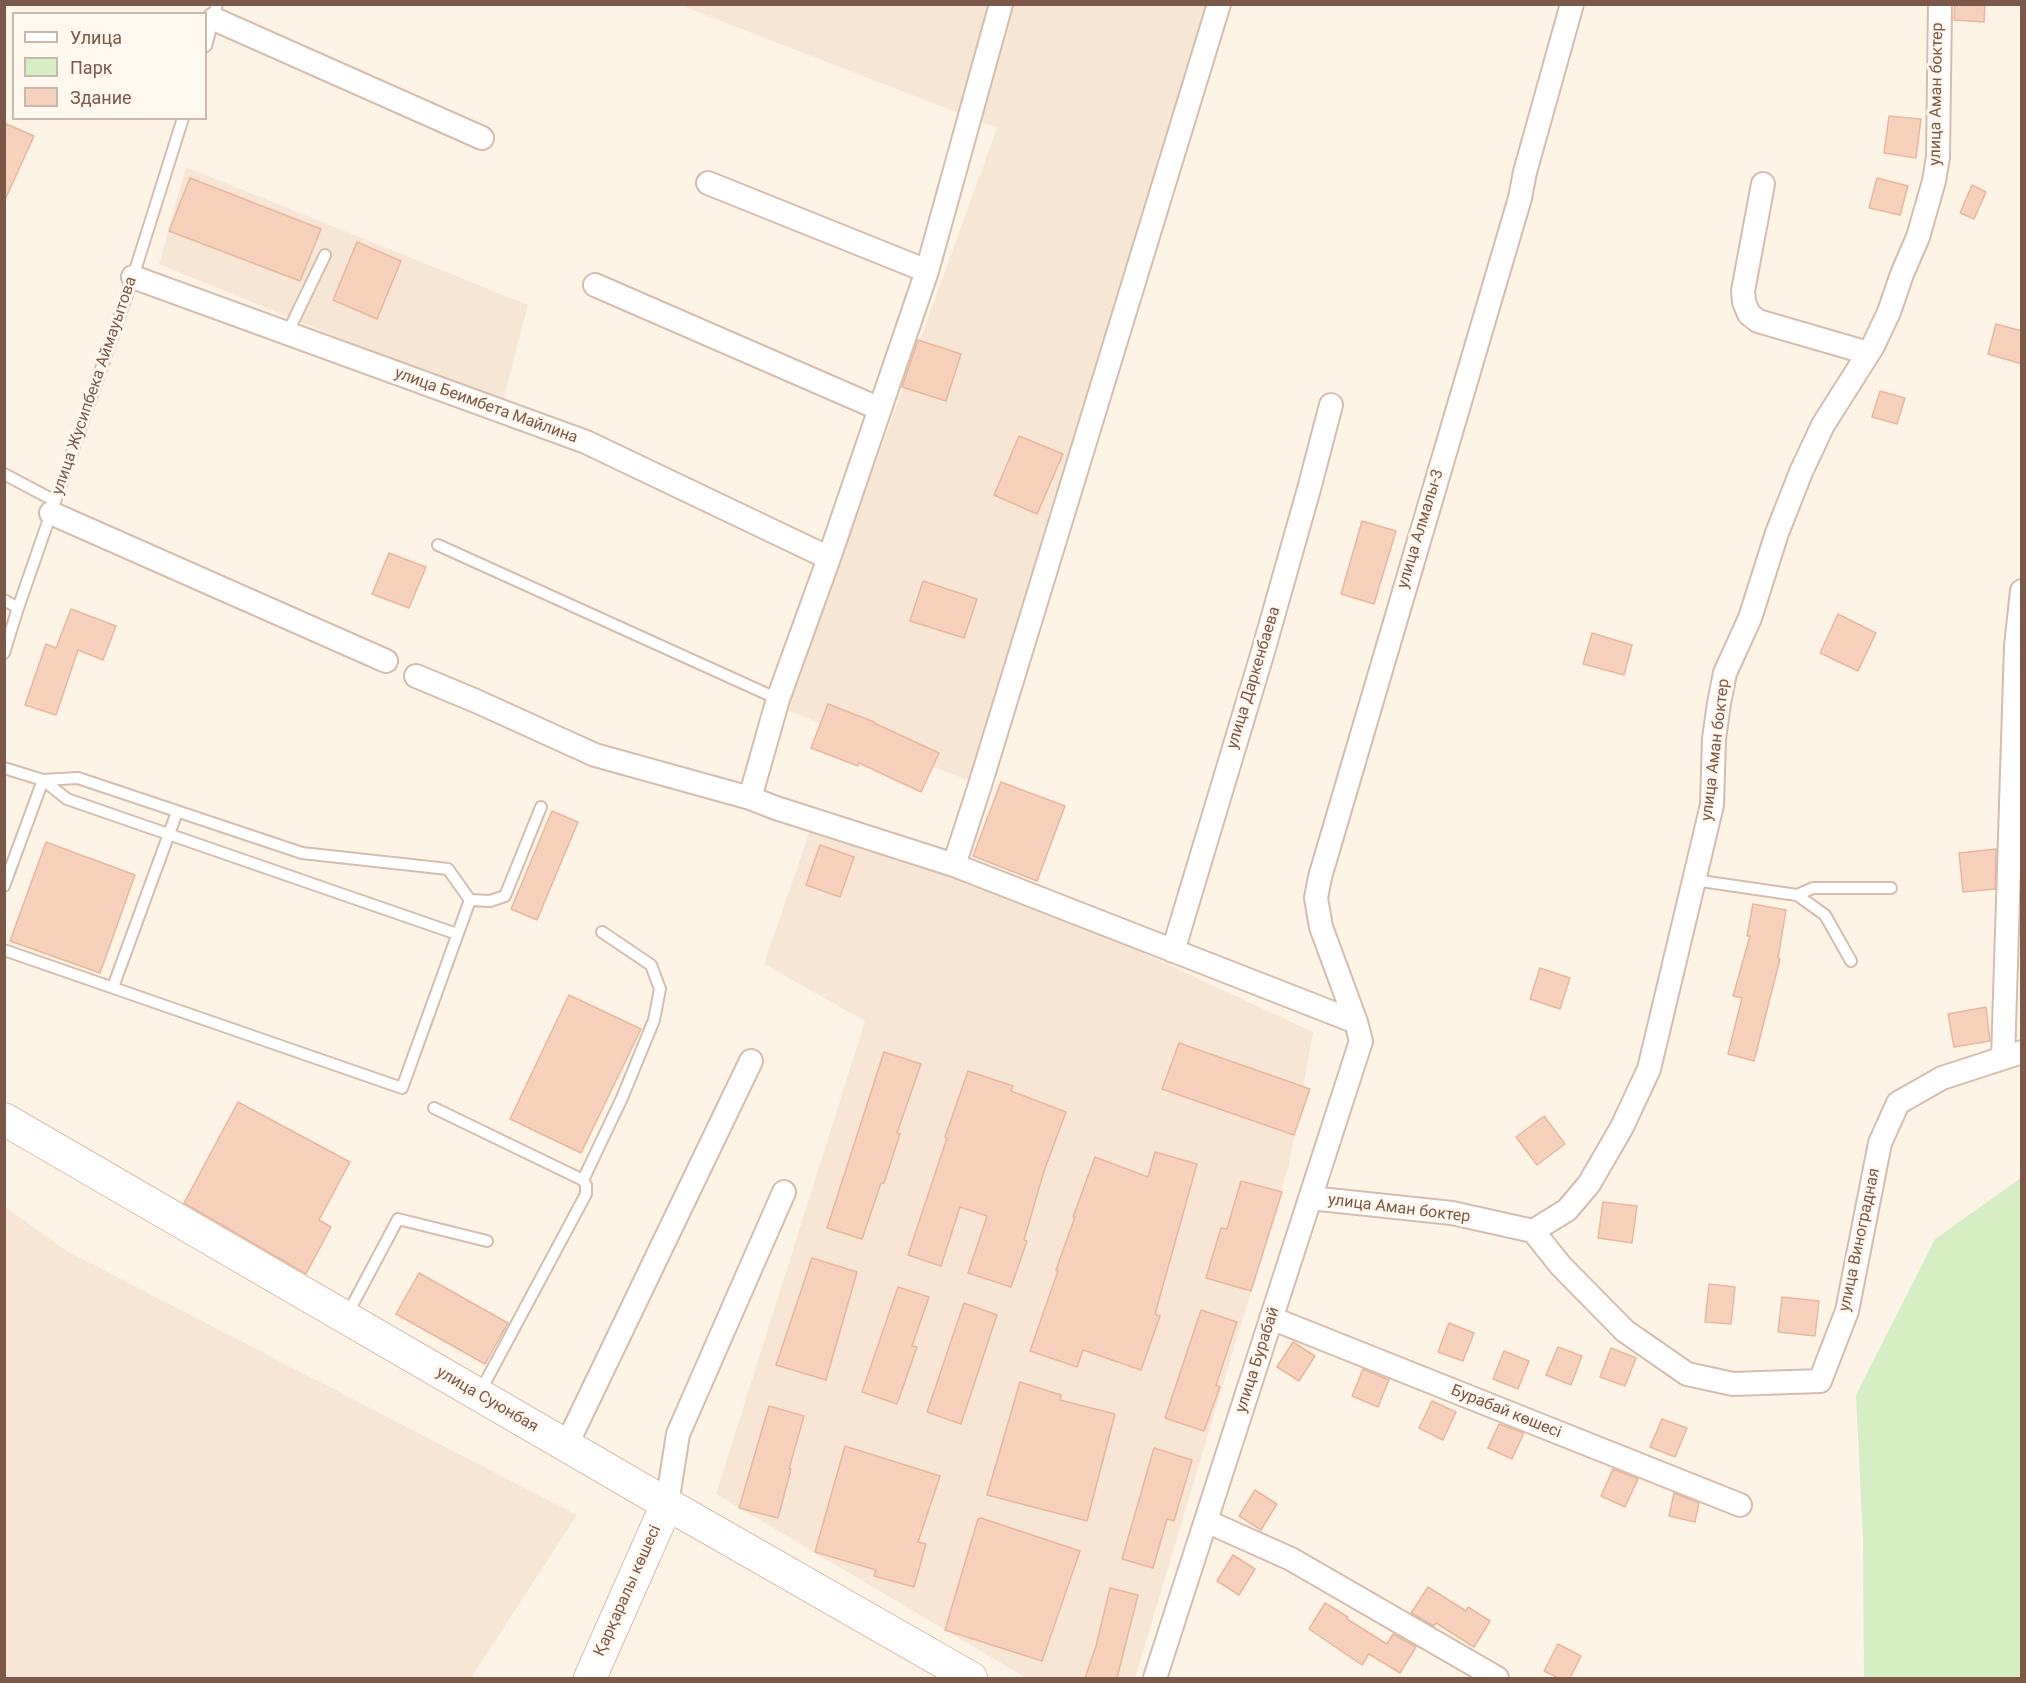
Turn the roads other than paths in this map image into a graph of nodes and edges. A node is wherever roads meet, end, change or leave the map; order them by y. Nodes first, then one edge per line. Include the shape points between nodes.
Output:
1 (1001, 4) edge
2 (1219, 4) edge
3 (1940, 4) edge
4 (1570, 10) edge
5 (216, 12) edge
6 (207, 43) edge
7 (182, 120) edge
8 (482, 138) dead end
9 (708, 183) dead end
10 (1763, 184) dead end
11 (325, 255) dead end
12 (927, 270) junction
13 (133, 277) junction
14 (595, 285) dead end
15 (287, 334) junction
16 (1868, 353) junction
17 (1331, 405) dead end
18 (880, 409) junction
19 (4, 474) edge
20 (53, 507) junction
21 (438, 545) dead end
22 (829, 558) junction
23 (2022, 591) edge
24 (4, 600) edge
25 (18, 608) junction
26 (4, 653) edge
27 (386, 661) dead end
28 (416, 676) dead end
29 (778, 699) junction
30 (4, 768) edge
31 (43, 780) junction
32 (750, 798) junction
33 (541, 807) dead end
34 (177, 812) junction
35 (168, 834) junction
36 (954, 865) junction
37 (1694, 880) junction
38 (4, 886) edge
39 (1891, 888) dead end
40 (1797, 895) junction
41 (470, 900) junction
42 (602, 932) dead end
43 (457, 934) junction
44 (4, 950) edge
45 (1173, 951) junction
46 (1851, 961) dead end
47 (113, 987) junction
48 (1358, 1032) junction
49 (2012, 1055) edge
50 (751, 1061) dead end
51 (434, 1108) dead end
52 (4, 1119) edge
53 (583, 1180) junction
54 (784, 1192) dead end
55 (1310, 1198) junction
56 (1533, 1231) junction
57 (486, 1241) dead end
58 (345, 1318) junction
59 (1271, 1318) junction
60 (478, 1395) junction
61 (566, 1446) junction
62 (667, 1504) junction
63 (1740, 1505) dead end
64 (1206, 1521) junction
65 (590, 1678) edge
66 (971, 1678) edge
67 (1155, 1678) edge
68 (1497, 1678) edge

1 - 12 street
2 - 36 street
3 - 16 street, улица Аман боктер via 1934,181 1918,237 1889,312
4 - 48 street, улица Алмалы-3 via 1520,198 1324,856 1316,898 1321,927
5 - 6 lane
5 - 8 street
7 - 13 lane, улица Жусипбека Аймауытова
9 - 12 street
10 - 16 street via 1743,291 1749,314 1758,321
11 - 15 lane
12 - 18 street
13 - 15 street, улица Беимбета Майлина
13 - 20 lane, улица Жусипбека Аймауытова
14 - 18 street
15 - 22 street, улица Беимбета Майлина via 586,442
16 - 37 street, улица Аман боктер via 1823,424 1801,472 1750,618 1725,673 1714,739 1712,805
17 - 45 street, улица Даркенбаева via 1262,655
18 - 22 street
19 - 20 lane
20 - 25 lane, улица Жусипбека Аймауытова
20 - 27 street
21 - 29 lane
22 - 29 street
23 - 49 street via 2016,646
24 - 25 lane
25 - 26 lane, улица Жусипбека Аймауытова
28 - 32 street via 595,755
29 - 32 street
30 - 31 lane
31 - 34 lane via 78,778
31 - 35 lane via 67,799
31 - 38 lane
32 - 36 street
33 - 41 lane via 505,896 490,901
34 - 35 lane
34 - 41 lane via 302,854 448,869
35 - 43 lane
35 - 47 lane
36 - 45 street
37 - 40 lane
37 - 56 street, улица Аман боктер via 1649,1069 1635,1101 1588,1184 1567,1210
39 - 40 lane via 1813,888
40 - 46 lane via 1825,915
41 - 43 lane
42 - 53 lane via 651,965 660,989 654,1020
43 - 47 lane via 402,1088
44 - 47 lane
45 - 48 street
48 - 55 street, улица Бурабай
49 - 56 street, улица Виноградная via 1942,1078 1898,1103 1880,1143 1847,1311 1820,1381 1733,1384 1687,1374 1625,1331 1561,1266
50 - 61 street
51 - 53 lane
52 - 58 street, улица Суюнбая
53 - 60 lane via 586,1194
54 - 62 street via 678,1434
55 - 56 street, улица Аман боктер via 1452,1214
55 - 59 street, улица Бурабай
57 - 58 lane via 398,1219
58 - 60 street, улица Суюнбая
59 - 63 street, Бурабай көшесі
59 - 64 street, улица Бурабай
60 - 61 street, улица Суюнбая
61 - 62 street, улица Суюнбая
62 - 65 street, Қарқаралы көшесі
62 - 66 street, улица Суюнбая
64 - 67 street, улица Бурабай
64 - 68 street via 1291,1559

